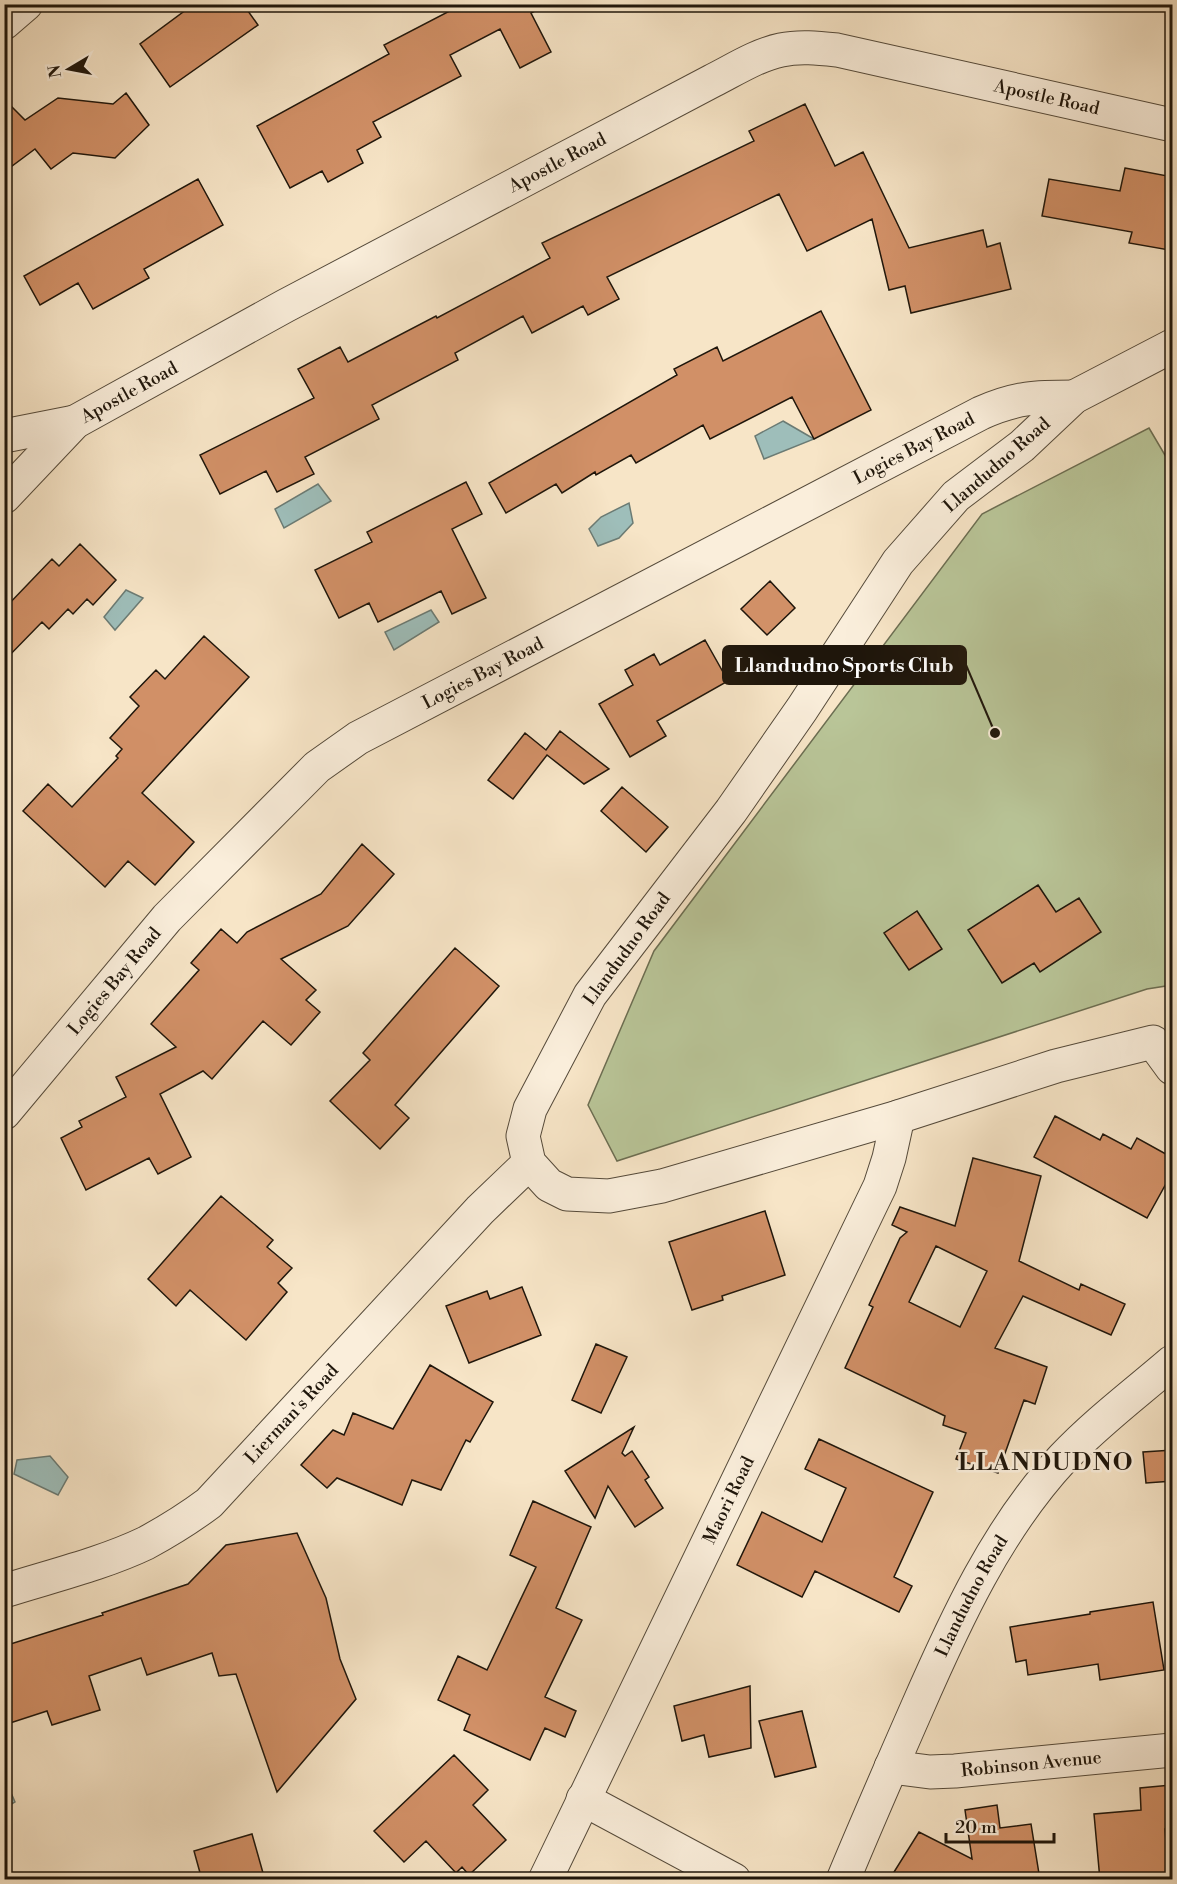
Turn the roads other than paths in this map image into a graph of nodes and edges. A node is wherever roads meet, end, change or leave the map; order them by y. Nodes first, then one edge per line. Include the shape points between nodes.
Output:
1 (26, 4) edge
2 (4, 23) edge
3 (1173, 125) edge
4 (1173, 346) edge
5 (1074, 397) junction
6 (75, 422) junction
7 (4, 436) edge
8 (4, 497) edge
9 (1163, 1038) edge
10 (1173, 1068) edge
11 (4, 1113) edge
12 (898, 1116) junction
13 (529, 1163) junction
14 (1173, 1362) edge
15 (4, 1591) edge
16 (1173, 1750) edge
17 (891, 1767) junction
18 (583, 1799) junction
19 (545, 1880) edge
20 (734, 1880) edge
21 (843, 1880) edge

1 - 2 street
3 - 6 street, Apostle Road via 837,50 780,50 757,58 295,301
4 - 5 street, Llandudno Road
5 - 11 street, Logies Bay Road via 1030,397 981,413 358,738 317,767 168,918
5 - 13 street, Llandudno Road via 1022,446 956,496 898,562 731,811 590,995 530,1109 523,1136
6 - 7 street
6 - 8 street, Apostle Road
9 - 10 street
9 - 12 street via 1056,1066
12 - 13 street via 662,1186 609,1196 567,1194 549,1185
12 - 18 street, Maori Road via 880,1186
13 - 15 street, Lierman's Road via 480,1210 209,1503 144,1544
14 - 17 street, Llandudno Road via 1063,1458 1021,1512 960,1615
16 - 17 street, Robinson Avenue via 956,1771
17 - 21 street, Llandudno Road
18 - 19 street, Maori Road
18 - 20 street

